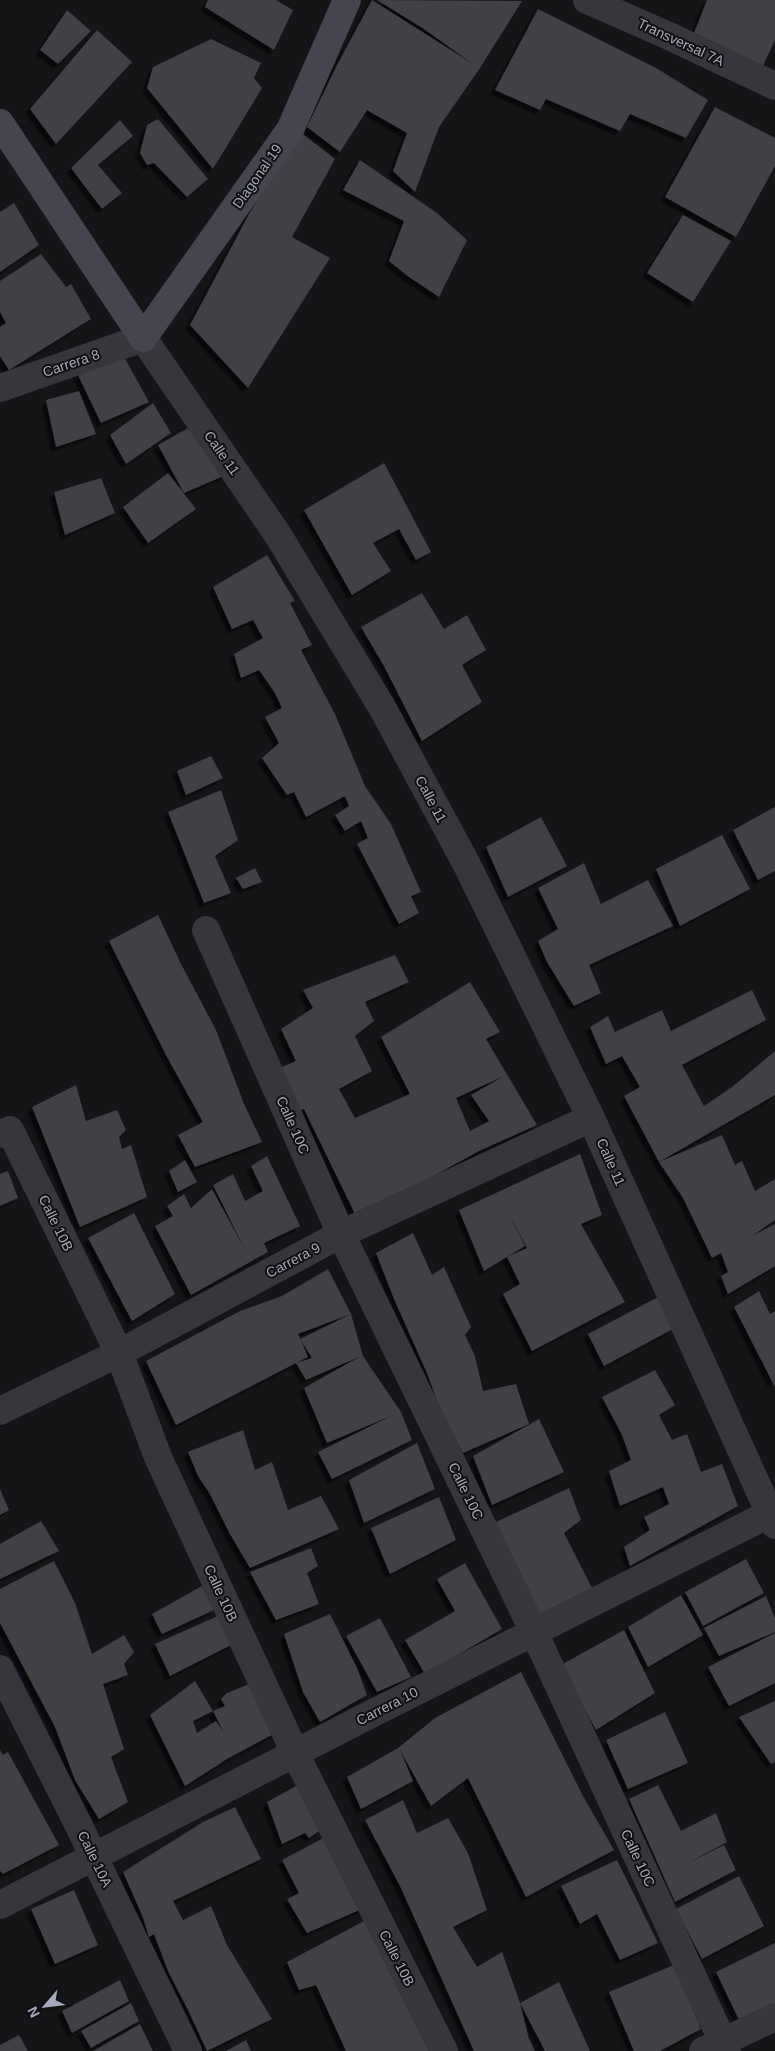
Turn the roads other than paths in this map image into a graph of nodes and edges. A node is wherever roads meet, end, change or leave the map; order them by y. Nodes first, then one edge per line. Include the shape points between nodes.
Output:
1 (347, 0) edge
2 (587, 0) edge
3 (775, 86) edge
4 (0, 123) edge
5 (143, 338) junction
6 (0, 388) edge
7 (206, 930) dead end
8 (591, 1118) junction
9 (5, 1132) edge
10 (342, 1234) junction
11 (119, 1353) junction
12 (0, 1411) edge
13 (773, 1516) edge
14 (534, 1632) junction
15 (0, 1669) edge
16 (295, 1753) junction
17 (94, 1857) junction
18 (0, 1905) edge
19 (775, 2017) edge
20 (718, 2048) edge
21 (188, 2051) edge
22 (444, 2051) edge

1 - 5 main road, Diagonal 19 via 290,130
2 - 3 street, Transversal 7A
4 - 5 main road, Calle 11
5 - 6 street, Carrera 8
5 - 8 street, Calle 11 via 278,535 383,709 466,865
7 - 10 street, Calle 10C
8 - 10 street, Carrera 9
8 - 13 street, Calle 11
9 - 11 street, Calle 10B
10 - 11 street, Carrera 9
10 - 14 street, Calle 10C
11 - 12 street, Carrera 9
11 - 16 street, Calle 10B via 158,1457
13 - 14 street, Carrera 10
14 - 16 street, Carrera 10
14 - 20 street, Calle 10C
15 - 17 street, Calle 10A
16 - 17 street, Carrera 10
16 - 22 street, Calle 10B
17 - 18 street, Carrera 10
17 - 21 street, Calle 10A
19 - 20 street

